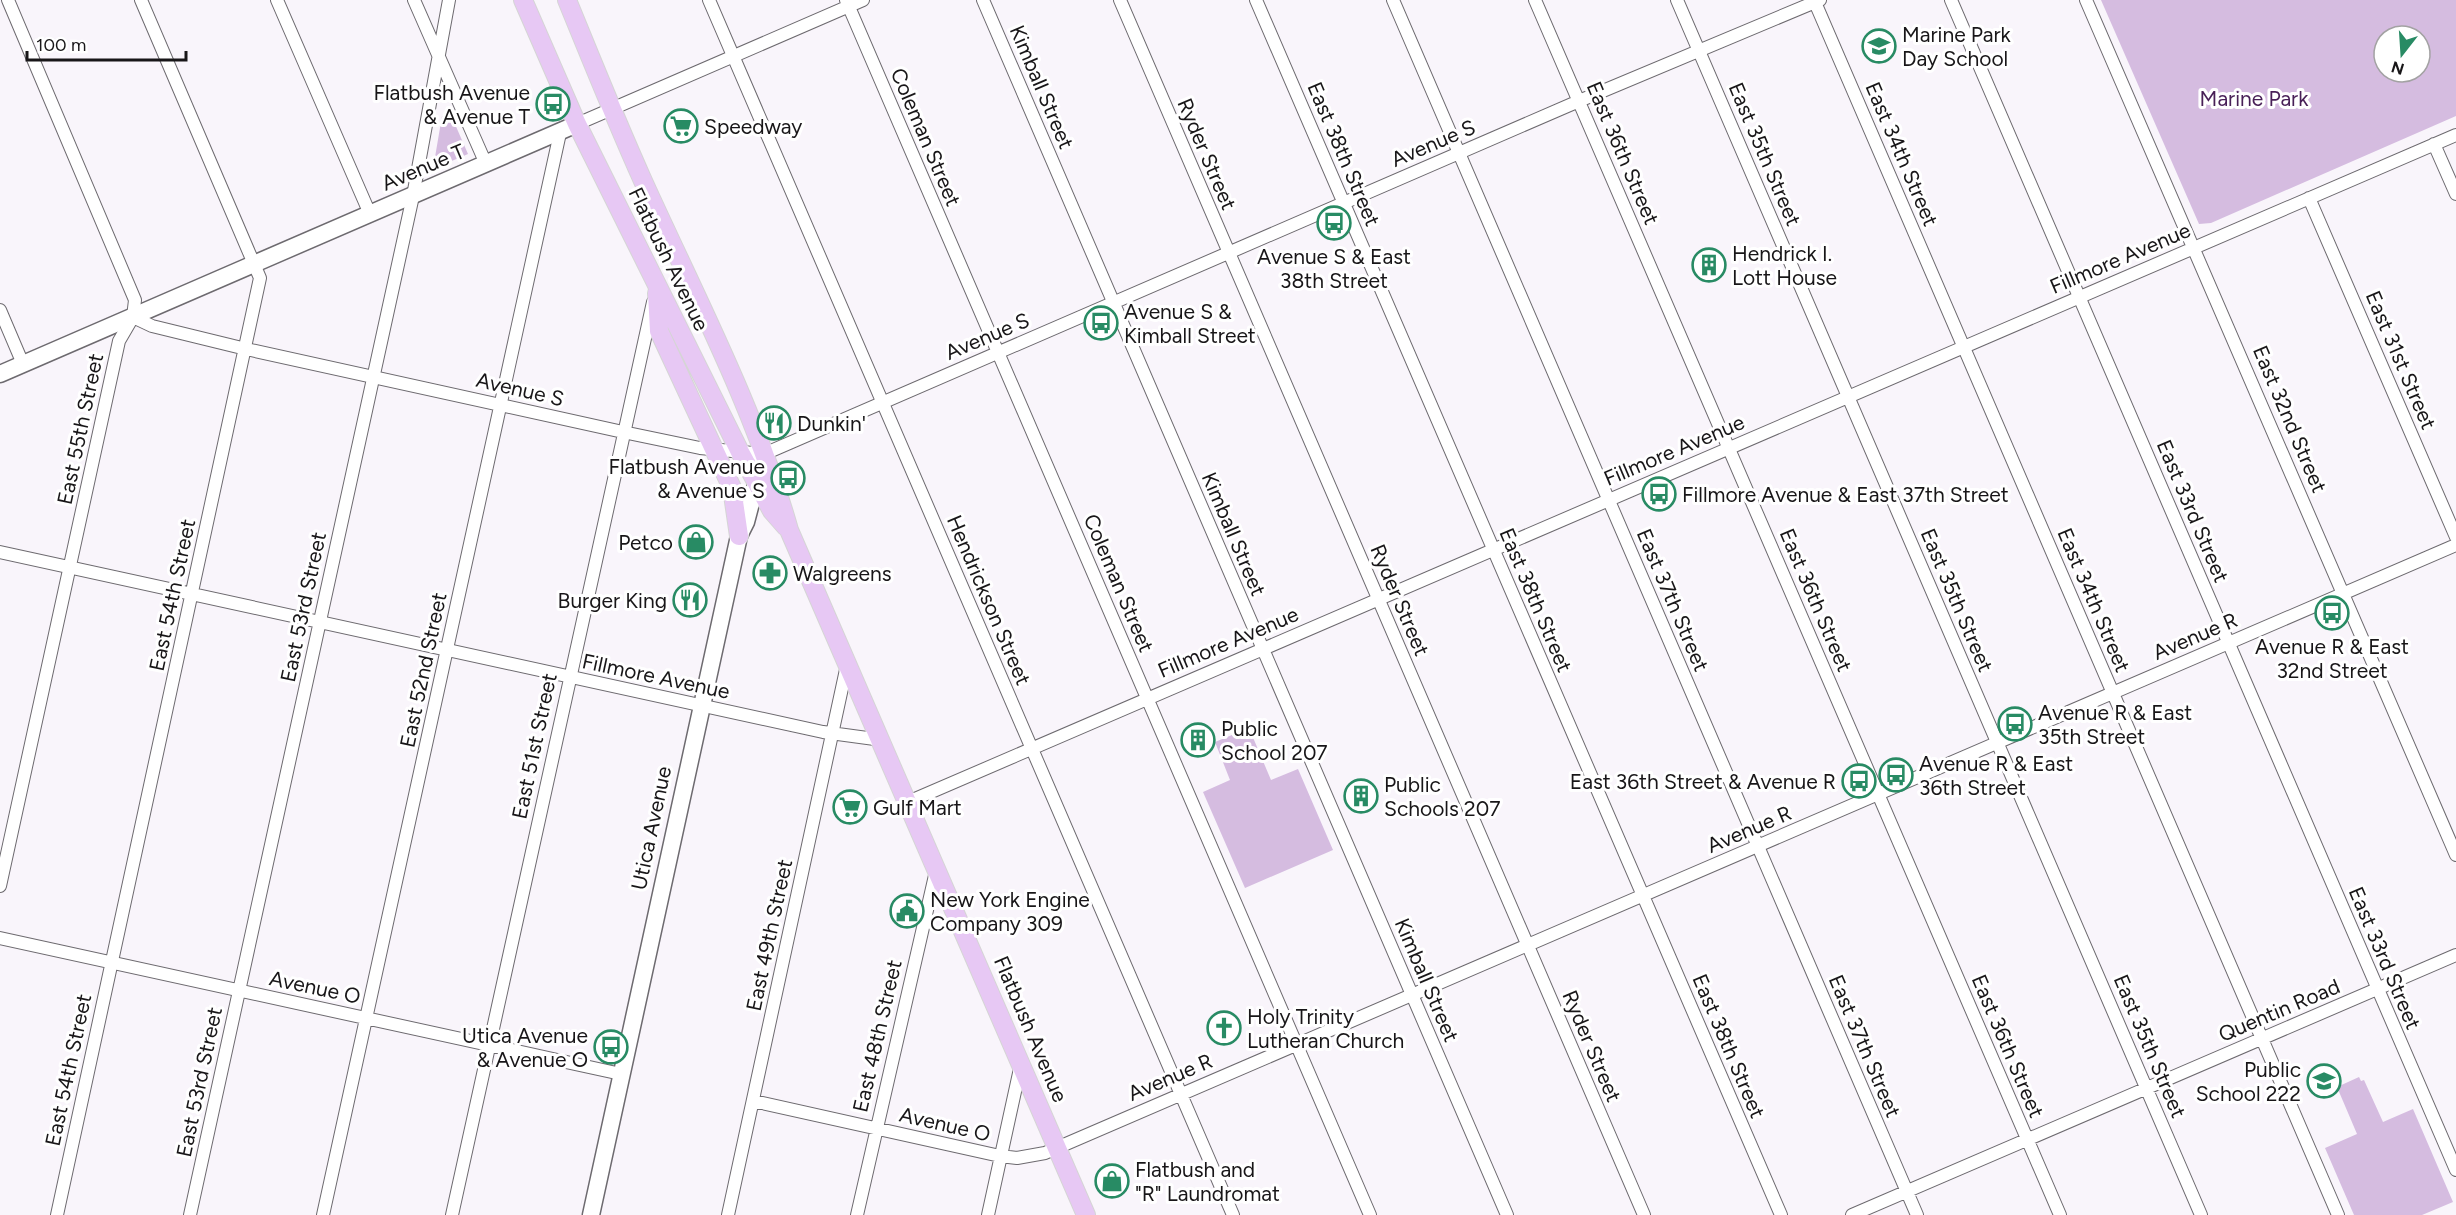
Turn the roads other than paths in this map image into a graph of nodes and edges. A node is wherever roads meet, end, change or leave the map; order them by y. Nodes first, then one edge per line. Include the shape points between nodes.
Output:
1 (8, 0) edge
2 (141, 0) edge
3 (277, 0) edge
4 (414, 0) edge
5 (523, 0) edge
6 (567, 0) edge
7 (710, 0) edge
8 (863, 0) edge
9 (983, 0) edge
10 (1119, 0) edge
11 (1256, 0) edge
12 (1393, 0) edge
13 (1536, 0) edge
14 (1677, 0) edge
15 (1951, 0) edge
16 (2086, 0) edge
17 (1816, 1) edge
18 (449, 2) edge
19 (847, 3) edge
20 (1699, 50) junction
21 (439, 56) junction
22 (734, 56) junction
23 (1579, 101) junction
24 (612, 111) junction
25 (578, 124) junction
26 (560, 133) junction
27 (2456, 135) edge
28 (2434, 144) junction
29 (1459, 154) junction
30 (486, 164) junction
31 (2456, 194) edge
32 (413, 195) junction
33 (2309, 198) junction
34 (1344, 203) junction
35 (370, 214) junction
36 (2194, 247) junction
37 (1228, 253) junction
38 (254, 264) junction
39 (657, 285) junction
40 (2079, 296) junction
41 (1113, 303) junction
42 (0, 310) edge
43 (133, 316) junction
44 (1964, 347) junction
45 (246, 349) junction
46 (998, 352) junction
47 (23, 364) junction
48 (0, 374) edge
49 (374, 376) junction
50 (1848, 396) junction
51 (883, 402) junction
52 (501, 404) junction
53 (623, 432) junction
54 (1729, 448) junction
55 (715, 450) junction
56 (740, 452) junction
57 (764, 454) junction
58 (756, 483) junction
59 (1609, 499) junction
60 (789, 530) junction
61 (739, 536) junction
62 (2456, 537) edge
63 (2456, 545) edge
64 (1494, 549) junction
65 (0, 552) edge
66 (70, 567) junction
67 (2344, 593) junction
68 (193, 594) junction
69 (1378, 599) junction
70 (320, 622) junction
71 (2228, 643) junction
72 (1263, 649) junction
73 (447, 650) junction
74 (848, 664) junction
75 (569, 677) junction
76 (2113, 692) junction
77 (1148, 698) junction
78 (701, 706) junction
79 (832, 734) junction
80 (882, 740) junction
81 (1998, 742) junction
82 (1032, 748) junction
83 (1878, 795) junction
84 (908, 802) junction
85 (1758, 847) junction
86 (2456, 855) edge
87 (937, 866) junction
88 (0, 886) edge
89 (1643, 895) junction
90 (0, 938) edge
91 (1527, 945) junction
92 (2456, 955) edge
93 (112, 962) junction
94 (2377, 989) junction
95 (239, 990) junction
96 (1412, 995) junction
97 (367, 1018) junction
98 (2261, 1039) junction
99 (1297, 1044) junction
100 (489, 1045) junction
101 (1021, 1063) junction
102 (621, 1074) junction
103 (2147, 1088) junction
104 (1181, 1094) junction
105 (753, 1101) junction
106 (876, 1128) junction
107 (2027, 1139) junction
108 (1057, 1147) junction
109 (1000, 1156) junction
110 (2456, 1170) edge
111 (1907, 1191) junction
112 (57, 1215) edge
113 (190, 1215) edge
114 (324, 1215) edge
115 (452, 1215) edge
116 (591, 1215) edge
117 (728, 1215) edge
118 (857, 1215) edge
119 (988, 1215) edge
120 (1086, 1215) edge
121 (1233, 1215) edge
122 (1370, 1215) edge
123 (1507, 1215) edge
124 (1644, 1215) edge
125 (1781, 1215) edge
126 (1852, 1215) edge
127 (1917, 1215) edge
128 (2060, 1215) edge
129 (2201, 1215) edge
130 (2338, 1215) edge

1 - 43 street via 135,300
2 - 38 street, East 54th Street
3 - 35 street
4 - 21 street
5 - 25 main road, Flatbush Avenue
6 - 24 main road, Flatbush Avenue
7 - 22 street, Hendrickson Street
8 - 19 street, Avenue T
9 - 41 street, Kimball Street
10 - 37 street, Ryder Street
11 - 34 street, East 38th Street
12 - 29 street, East 37th Street
13 - 23 street, East 36th Street
14 - 20 street, East 35th Street
15 - 40 street, East 33rd Street
16 - 36 street, East 32nd Street
17 - 20 street, Avenue S
17 - 44 street, East 34th Street
18 - 21 street, East 53rd Street
19 - 22 street, Avenue T
19 - 46 street, Coleman Street
20 - 23 street, Avenue S
20 - 50 street, East 35th Street
21 - 30 street
21 - 32 street, East 53rd Street
22 - 24 street, Avenue T
22 - 51 street, Hendrickson Street
23 - 29 street, Avenue S
23 - 54 street, East 36th Street
24 - 25 street, Avenue T
24 - 57 main road, Flatbush Avenue via 693,286
25 - 26 main road, Avenue T
25 - 39 main road, Flatbush Avenue
26 - 30 main road, Avenue T
26 - 52 street, East 52nd Street
27 - 28 street, Fillmore Avenue
28 - 31 street
28 - 33 street, Fillmore Avenue
29 - 34 street, Avenue S
29 - 59 street, East 37th Street
30 - 32 main road, Avenue T
32 - 35 main road, Avenue T
32 - 49 street, East 53rd Street
33 - 36 street, Fillmore Avenue
33 - 62 street, East 31st Street
34 - 37 street, Avenue S
34 - 64 street, East 38th Street
35 - 38 main road, Avenue T
36 - 40 street, Fillmore Avenue
36 - 67 street, East 32nd Street
37 - 41 street, Avenue S
37 - 69 street, Ryder Street
38 - 43 main road, Avenue T
38 - 45 street, East 54th Street via 260,278
39 - 53 street, East 51st Street
39 - 55 main road via 660,331
39 - 56 main road, Flatbush Avenue
40 - 44 street, Fillmore Avenue
40 - 71 street, East 33rd Street
41 - 46 street, Avenue S
41 - 72 street, Kimball Street
42 - 47 street
43 - 45 street, Avenue S via 152,326
43 - 47 main road, Avenue T
43 - 66 street, East 55th Street via 119,341
44 - 50 street, Fillmore Avenue
44 - 76 street, East 34th Street
45 - 49 street, Avenue S
45 - 68 street, East 54th Street
46 - 51 street, Avenue S
46 - 77 street, Coleman Street
47 - 48 main road, Avenue T
49 - 52 street, Avenue S
49 - 70 street, East 53rd Street
50 - 54 street, Fillmore Avenue
50 - 81 street, East 35th Street
51 - 57 street, Avenue S
51 - 82 street, Hendrickson Street
52 - 53 street, Avenue S
52 - 73 street, East 52nd Street
53 - 55 street, Avenue S
53 - 75 street, East 51st Street
54 - 59 street, Fillmore Avenue
54 - 83 street, East 36th Street
55 - 56 street, Avenue S
55 - 61 main road via 732,489
56 - 57 street, Avenue S
56 - 58 main road, Flatbush Avenue
57 - 58 main road, Utica Avenue
57 - 60 main road, Flatbush Avenue
58 - 60 main road, Flatbush Avenue
58 - 61 main road, Utica Avenue
59 - 64 street, Fillmore Avenue
59 - 85 street, East 37th Street
60 - 74 main road, Flatbush Avenue
61 - 78 main road, Utica Avenue
63 - 67 street, Avenue R
64 - 69 street, Fillmore Avenue
64 - 89 street, East 38th Street
65 - 66 street, Fillmore Avenue
66 - 68 street, Fillmore Avenue
66 - 88 street, East 55th Street
67 - 71 street, Avenue R
67 - 86 street, East 32nd Street
68 - 70 street, Fillmore Avenue
68 - 93 street, East 54th Street
69 - 72 street, Fillmore Avenue
69 - 91 street, Ryder Street
70 - 73 street, Fillmore Avenue
70 - 95 street, East 53rd Street
71 - 76 street, Avenue R
71 - 94 street, East 33rd Street
72 - 77 street, Fillmore Avenue
72 - 96 street, Kimball Street
73 - 75 street, Fillmore Avenue
73 - 97 street, East 52nd Street
74 - 79 street, East 49th Street
74 - 80 main road, Flatbush Avenue
75 - 78 street, Fillmore Avenue
75 - 100 street, East 51st Street
76 - 81 street, Avenue R
76 - 98 street, East 34th Street
77 - 82 street, Fillmore Avenue
77 - 99 street, Coleman Street
78 - 79 street, Fillmore Avenue
78 - 102 main road, Utica Avenue
79 - 80 street, Fillmore Avenue
79 - 105 street, East 49th Street
80 - 84 main road, Flatbush Avenue
81 - 83 street, Avenue R
81 - 103 street, East 35th Street
82 - 84 street, Fillmore Avenue
82 - 104 street, Hendrickson Street
83 - 85 street, Avenue R
83 - 107 street, East 36th Street
84 - 87 main road, Flatbush Avenue
85 - 89 street, Avenue R
85 - 111 street, East 37th Street
87 - 101 main road, Flatbush Avenue
87 - 106 street, East 48th Street
89 - 91 street, Avenue R
89 - 125 street, East 38th Street
90 - 93 street, Avenue O
91 - 96 street, Avenue R
91 - 124 street, Ryder Street
92 - 94 street, Quentin Road
93 - 95 street, Avenue O
93 - 112 street, East 54th Street
94 - 98 street, Quentin Road
94 - 110 street, East 33rd Street
95 - 97 street, Avenue O
95 - 113 street, East 53rd Street
96 - 99 street, Avenue R
96 - 123 street, Kimball Street
97 - 100 street, Avenue O
97 - 114 street, East 52nd Street
98 - 103 street, Quentin Road
98 - 130 street, East 34th Street
99 - 104 street, Avenue R
99 - 122 street, Coleman Street
100 - 102 street, Avenue O
100 - 115 street, East 51st Street
101 - 108 main road, Flatbush Avenue
101 - 109 street
102 - 116 main road, Utica Avenue
103 - 107 street, Quentin Road
103 - 129 street, East 35th Street
104 - 108 street, Avenue R
104 - 121 street, Hendrickson Street
105 - 106 street, Avenue O
105 - 117 street, East 49th Street
106 - 109 street, Avenue O
106 - 118 street, East 48th Street
107 - 111 street, Quentin Road
107 - 128 street, East 36th Street
108 - 109 street, Avenue O via 1031,1157
108 - 120 main road, Flatbush Avenue
109 - 119 street
111 - 126 street, Quentin Road
111 - 127 street, East 37th Street

